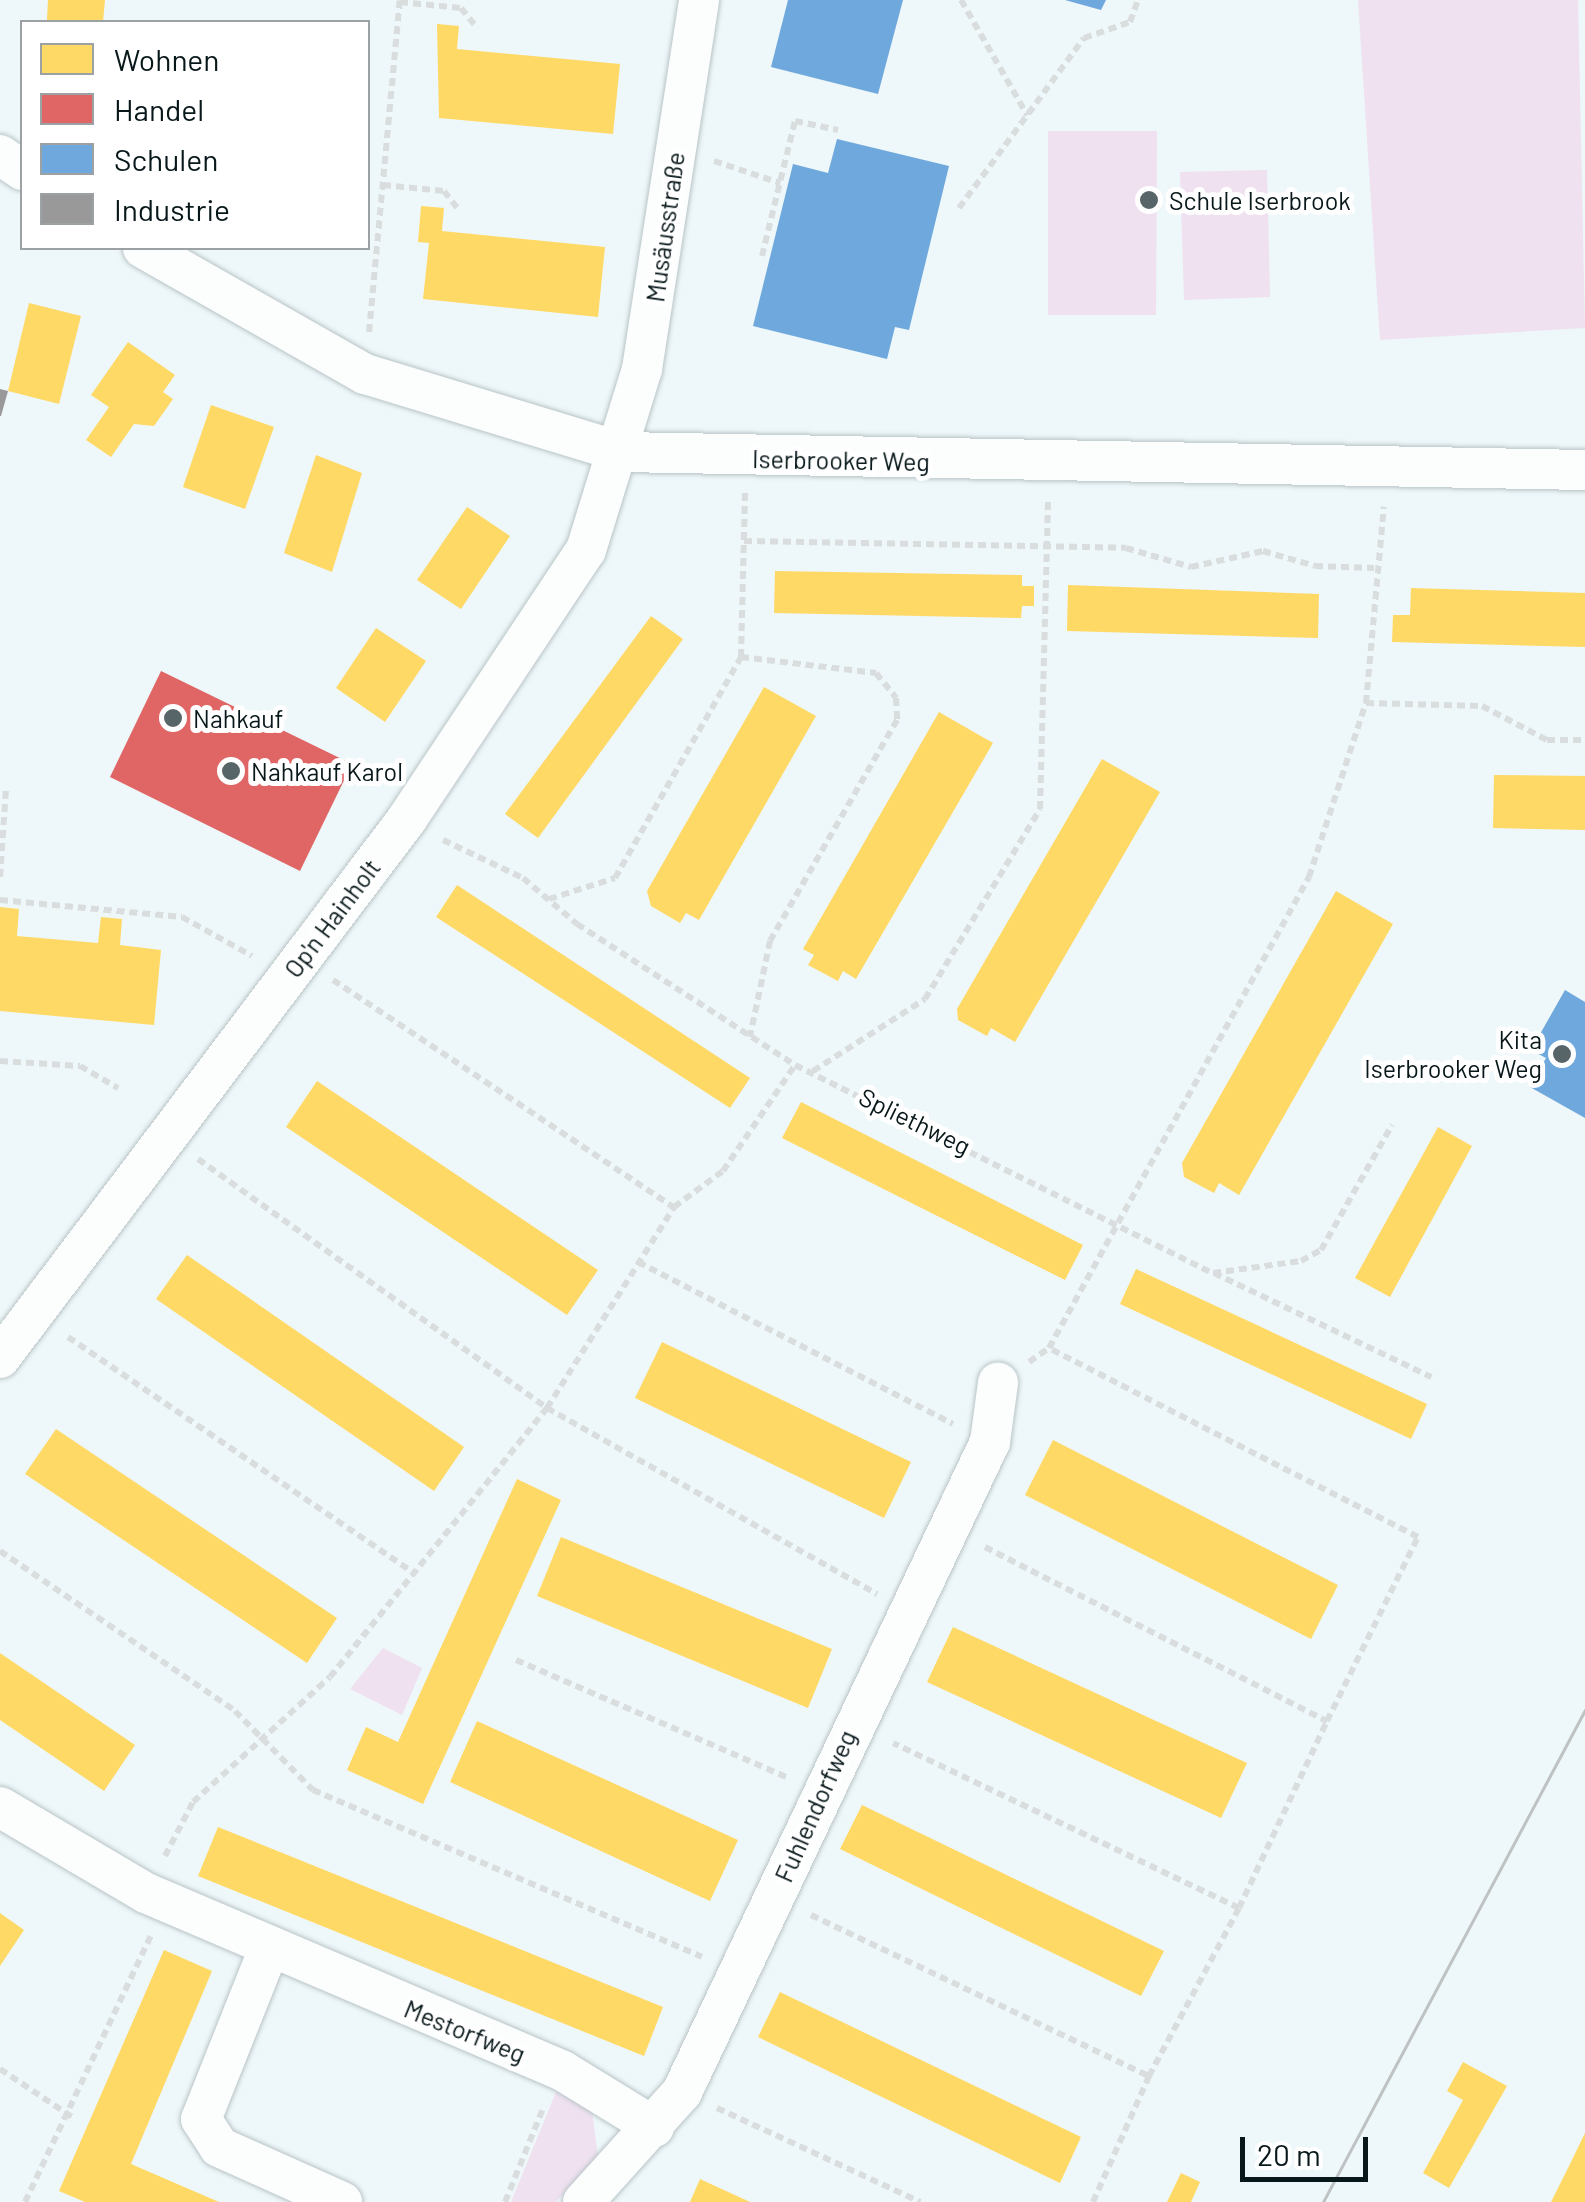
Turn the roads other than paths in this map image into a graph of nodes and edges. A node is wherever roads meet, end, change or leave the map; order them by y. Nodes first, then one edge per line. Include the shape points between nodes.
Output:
1 (700, 0) edge
2 (147, 250) edge
3 (622, 452) junction
4 (1585, 470) edge
5 (0, 1358) edge
6 (998, 1383) road end
7 (0, 1807) edge
8 (268, 1950) junction
9 (654, 2127) junction
10 (342, 2202) edge
11 (582, 2202) edge

1 - 3 street, Musäusstraße
2 - 3 street, Iserbrooker Weg via 365,374
3 - 4 street, Iserbrooker Weg
3 - 5 street, Op'n Hainholt via 586,550 407,820
6 - 9 street, Fuhlendorfweg via 990,1442 852,1723 741,1973 682,2092
7 - 8 street, Mestorfweg via 156,1898
8 - 9 street, Mestorfweg via 563,2071
8 - 10 street via 200,2119 219,2147
9 - 11 street, Fuhlendorfweg

